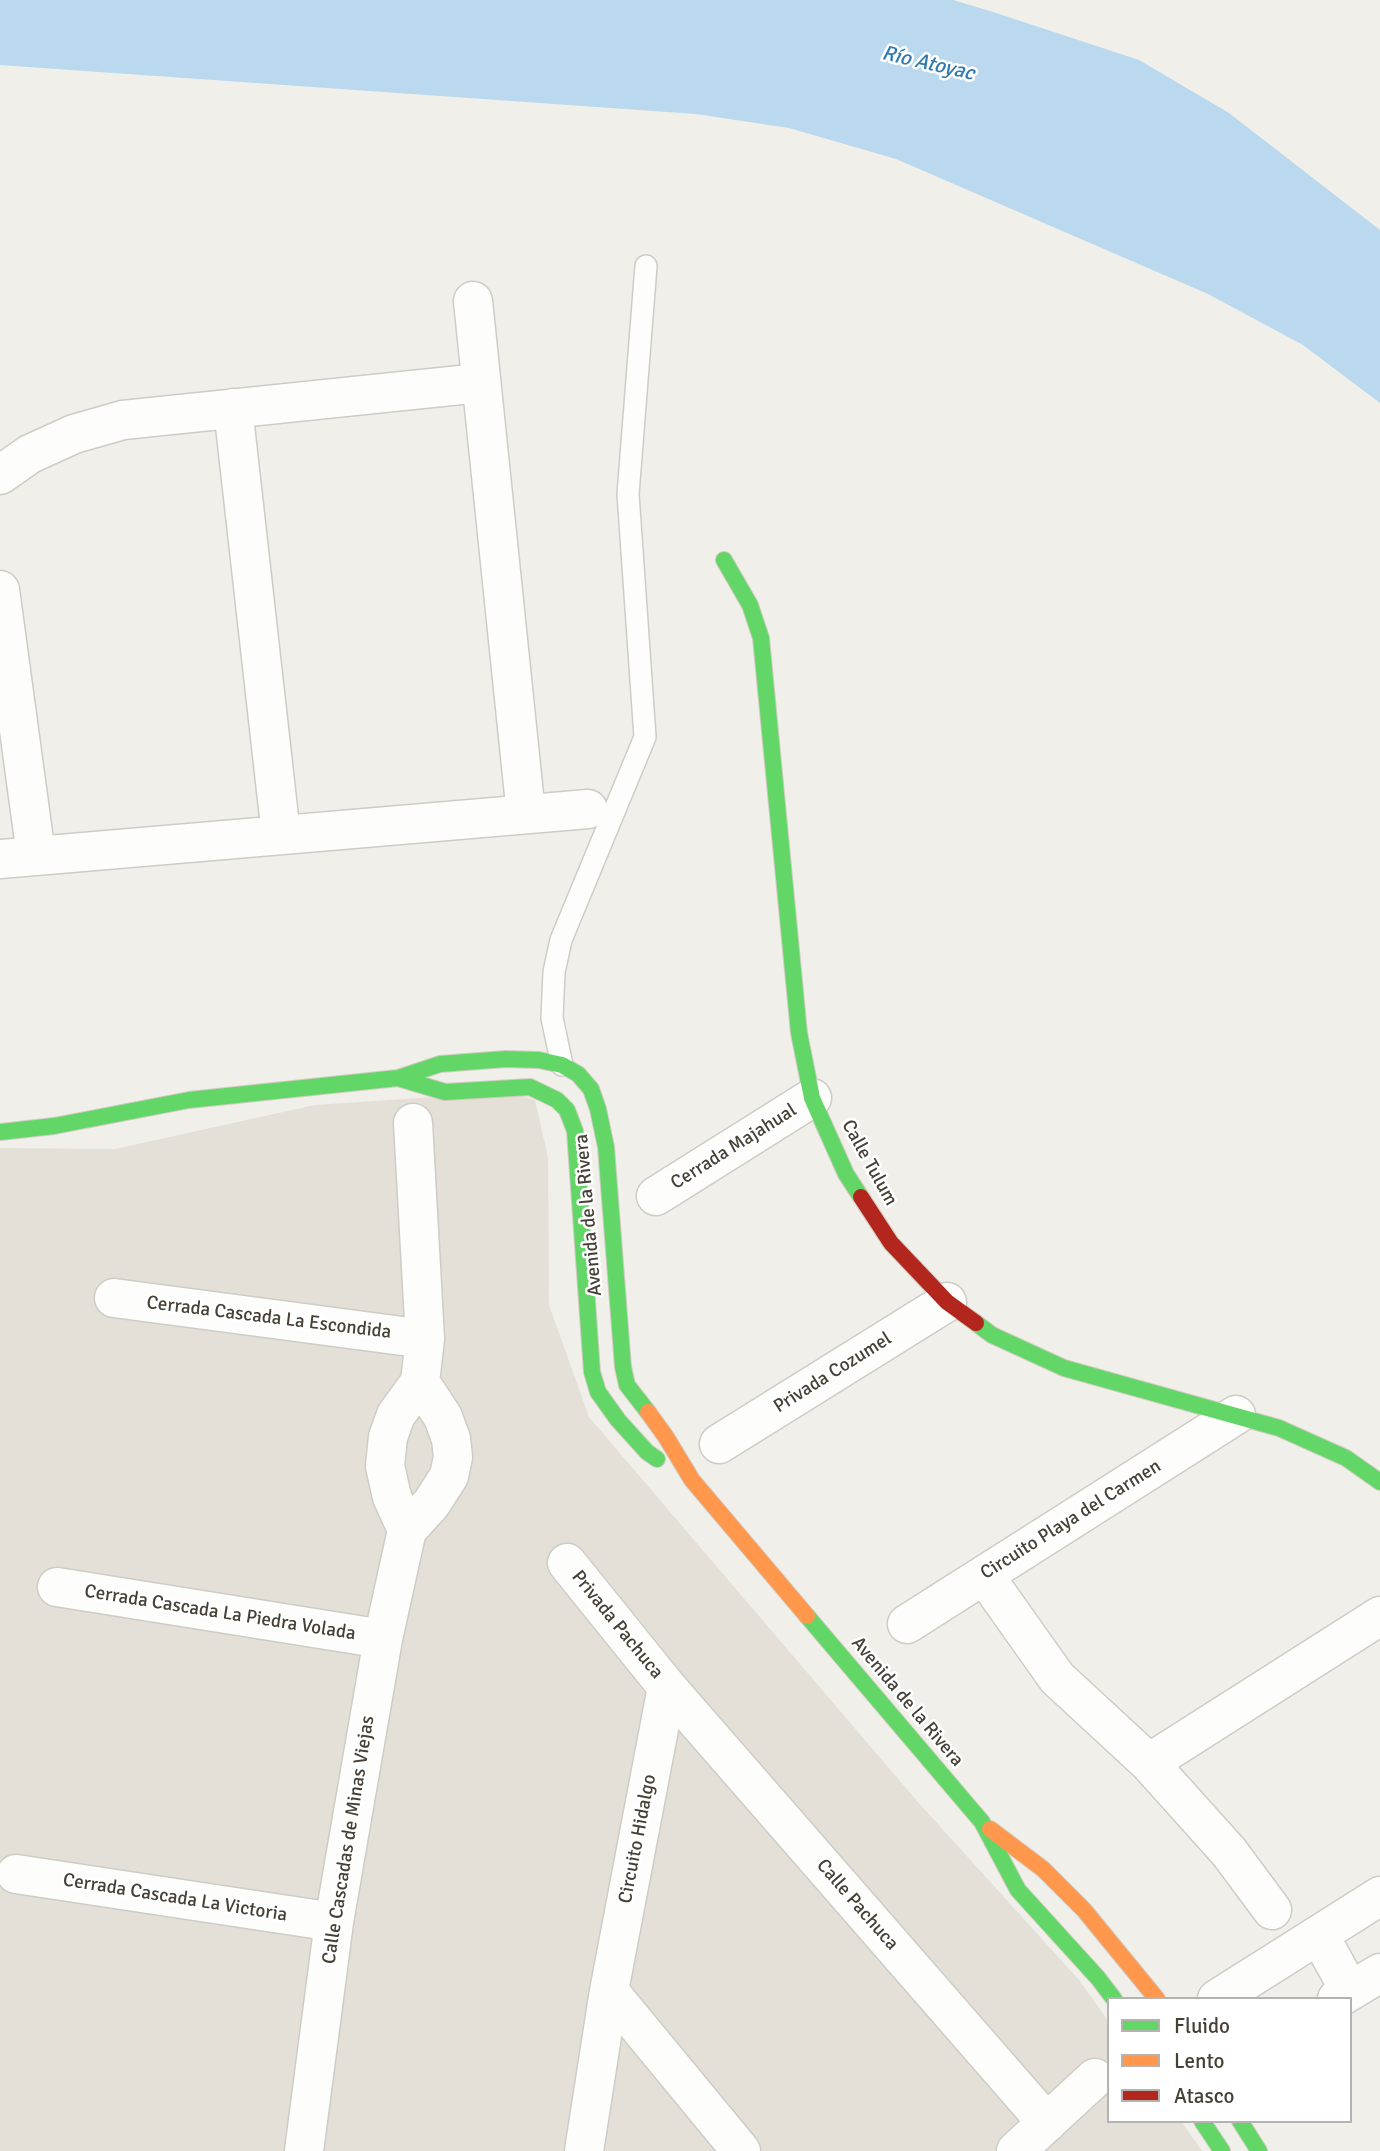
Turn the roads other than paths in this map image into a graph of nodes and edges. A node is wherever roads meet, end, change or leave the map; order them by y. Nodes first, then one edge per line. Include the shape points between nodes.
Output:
1 (646, 265) dead end
2 (473, 301) dead end
3 (480, 383) junction
4 (233, 408) junction
5 (0, 475) edge
6 (724, 560) dead end
7 (0, 590) edge
8 (587, 809) dead end
9 (526, 814) junction
10 (281, 835) junction
11 (18, 857) edge
12 (562, 1065) junction
13 (398, 1078) junction
14 (812, 1098) junction
15 (413, 1123) dead end
16 (0, 1132) edge
17 (656, 1196) dead end
18 (114, 1298) dead end
19 (947, 1302) junction
20 (425, 1339) junction
21 (420, 1382) junction
22 (1236, 1415) junction
23 (719, 1444) dead end
24 (692, 1480) junction
25 (1380, 1482) edge
26 (407, 1530) junction
27 (567, 1563) dead end
28 (984, 1575) junction
29 (57, 1587) dead end
30 (1380, 1616) edge
31 (906, 1624) dead end
32 (383, 1639) junction
33 (667, 1687) junction
34 (1149, 1763) junction
35 (982, 1822) junction
36 (16, 1874) dead end
37 (1380, 1896) edge
38 (1272, 1910) dead end
39 (334, 1922) junction
40 (1319, 1934) junction
41 (1356, 1987) edge
42 (609, 1992) junction
43 (1112, 1997) edge
44 (1155, 1997) edge
45 (1220, 1997) edge
46 (1095, 2078) dead end
47 (1047, 2123) junction
48 (1203, 2123) edge
49 (1241, 2123) edge
50 (304, 2151) edge
51 (583, 2151) edge
52 (741, 2151) edge
53 (1016, 2151) edge
54 (1222, 2151) edge
55 (1259, 2151) edge

1 - 12 lane via 628,494 645,737 561,940 552,1017
2 - 3 street
3 - 4 street
3 - 9 street
4 - 5 street via 123,420 74,434 30,454
4 - 10 street
6 - 14 street, Calle Tulum via 750,606 761,638 799,1033
7 - 11 street
8 - 9 street
9 - 10 street
10 - 11 street
12 - 13 street, Avenida de la Rivera via 506,1059 440,1064
12 - 24 street, Avenida de la Rivera via 591,1089 606,1147 627,1385
13 - 16 street, Avenida de la Rivera via 189,1100
13 - 24 street, Avenida de la Rivera via 445,1091 530,1087 567,1110 575,1131 592,1372 598,1392 647,1452
14 - 17 street, Cerrada Majahual
14 - 19 street, Calle Tulum via 846,1174 891,1243
15 - 20 street
18 - 20 street, Cerrada Cascada La Escondida
19 - 22 street, Calle Tulum via 992,1335 1064,1368
19 - 23 street, Privada Cozumel
20 - 21 street
21 - 26 street via 396,1415 385,1465 392,1497
21 - 26 street via 443,1417 453,1457 449,1476
22 - 25 street, Calle Tulum via 1279,1428 1346,1458
22 - 28 street, Circuito Playa del Carmen
24 - 35 street, Avenida de la Rivera
26 - 32 street, Calle Cascadas de Minas Viejas
27 - 33 street, Privada Pachuca
28 - 31 street, Circuito Playa del Carmen
28 - 34 street via 1057,1678
29 - 32 street, Cerrada Cascada La Piedra Volada
30 - 34 street
32 - 39 street, Calle Cascadas de Minas Viejas
33 - 42 street, Circuito Hidalgo
33 - 47 street, Calle Pachuca
34 - 38 street via 1229,1852
35 - 43 street, Avenida de la Rivera via 1017,1889
35 - 44 street, Avenida de la Rivera via 1043,1869 1084,1910
36 - 39 street, Cerrada Cascada La Victoria
37 - 40 street
39 - 50 street, Calle Cascadas de Minas Viejas
40 - 41 street
40 - 45 street
42 - 51 street, Circuito Hidalgo
42 - 52 street
46 - 47 street
47 - 53 street
48 - 54 street
49 - 55 street

